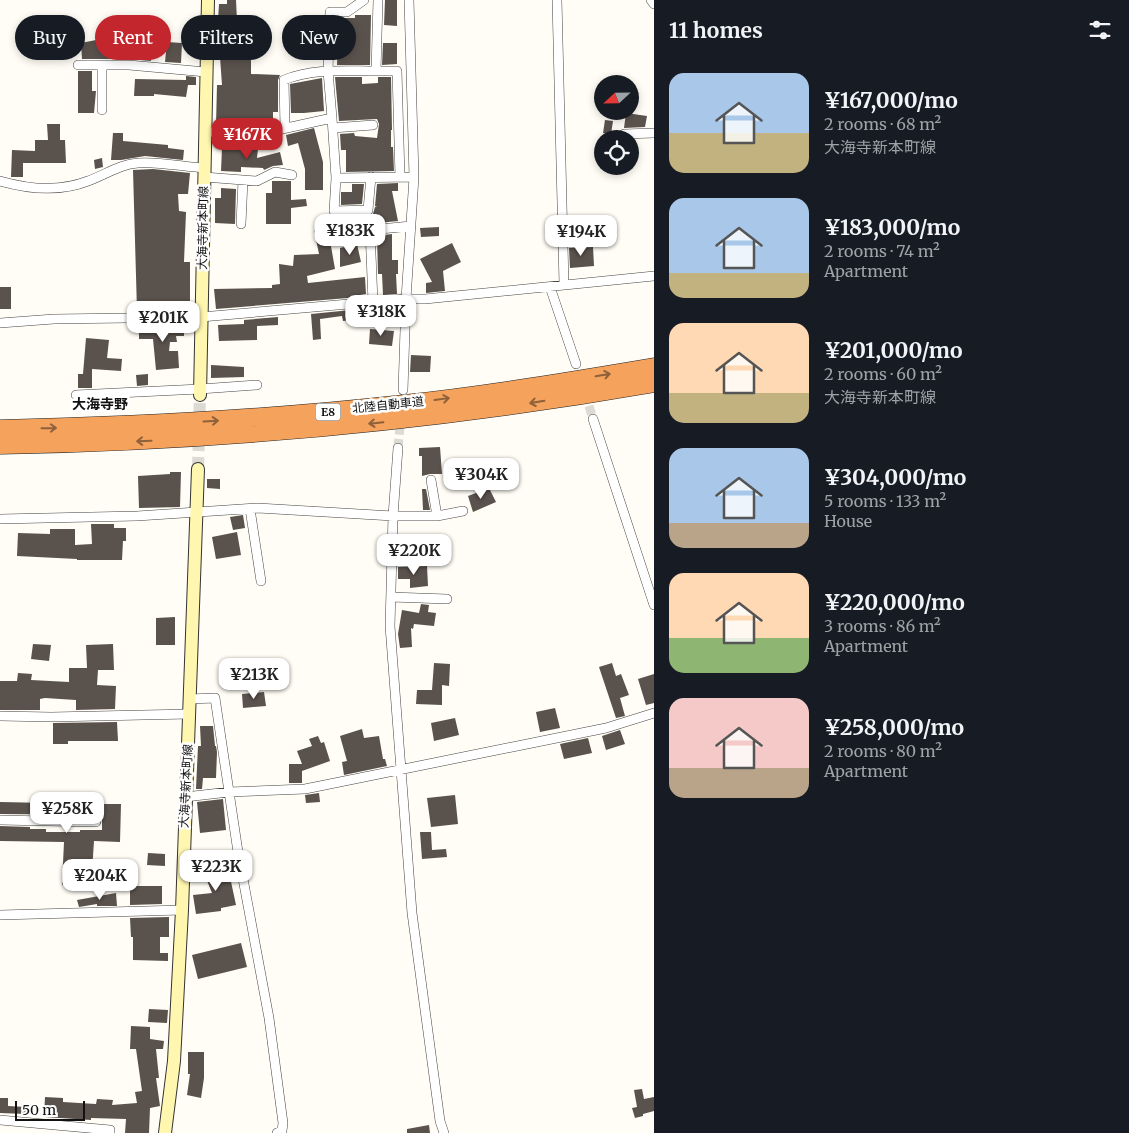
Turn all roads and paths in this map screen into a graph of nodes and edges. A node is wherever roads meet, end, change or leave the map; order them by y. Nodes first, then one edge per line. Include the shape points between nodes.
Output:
1 (208, 0) edge
2 (364, 0) edge
3 (378, 0) edge
4 (409, 0) edge
5 (557, 0) edge
6 (651, 0) edge
7 (654, 4) edge
8 (78, 65) dead end
9 (102, 65) junction
10 (328, 71) junction
11 (376, 71) junction
12 (206, 72) junction
13 (102, 110) dead end
14 (332, 118) junction
15 (372, 125) dead end
16 (285, 128) junction
17 (333, 128) junction
18 (205, 132) junction
19 (654, 133) edge
20 (639, 134) edge
21 (204, 173) junction
22 (292, 175) dead end
23 (400, 177) junction
24 (414, 177) junction
25 (336, 178) junction
26 (371, 178) junction
27 (242, 180) junction
28 (0, 181) edge
29 (241, 224) dead end
30 (411, 226) junction
31 (654, 276) edge
32 (564, 286) junction
33 (550, 287) junction
34 (406, 299) junction
35 (373, 302) junction
36 (201, 317) junction
37 (0, 323) edge
38 (576, 364) dead end
39 (654, 367) edge
40 (654, 383) edge
41 (257, 385) dead end
42 (402, 390) dead end
43 (200, 392) junction
44 (76, 395) dead end
45 (593, 420) tunnel mouth
46 (0, 429) edge
47 (0, 444) edge
48 (398, 448) tunnel mouth
49 (198, 469) tunnel mouth
50 (432, 480) dead end
51 (250, 509) junction
52 (464, 511) dead end
53 (195, 513) junction
54 (393, 516) junction
55 (437, 516) junction
56 (0, 520) edge
57 (261, 581) dead end
58 (391, 597) junction
59 (447, 599) dead end
60 (654, 605) edge
61 (190, 699) junction
62 (654, 713) edge
63 (190, 714) junction
64 (0, 716) edge
65 (401, 770) junction
66 (229, 792) junction
67 (185, 797) junction
68 (0, 820) edge
69 (96, 822) dead end
70 (182, 910) junction
71 (0, 915) edge
72 (0, 1120) edge
73 (42, 1128) edge
74 (110, 1133) edge
75 (166, 1133) edge
76 (277, 1133) edge
77 (444, 1133) edge

1 - 12 main road, 大海寺新本町線
2 - 10 street via 347,12 330,12
3 - 11 street
4 - 24 street
5 - 32 street
6 - 7 street
8 - 9 street
9 - 12 street
9 - 13 street
10 - 11 street
10 - 14 street
10 - 16 street via 299,73 284,80
11 - 23 street via 396,71
12 - 18 main road, 大海寺新本町線
14 - 16 street
14 - 17 street
15 - 17 street
16 - 18 street via 264,133
17 - 25 street
18 - 21 main road, 大海寺新本町線
19 - 20 street
21 - 27 street
21 - 28 street via 140,162 68,186 32,188
21 - 36 main road, 大海寺新本町線
22 - 27 street via 275,172 258,181
23 - 24 street
23 - 26 street
24 - 30 street
25 - 26 street
25 - 26 street via 334,211 368,210
27 - 29 street
30 - 34 street
30 - 35 street via 370,230
31 - 32 street
32 - 33 street
33 - 34 street
33 - 38 street
34 - 35 street
34 - 42 street
35 - 36 street
36 - 37 street
36 - 43 main road, 大海寺新本町線
46 -> 39 highway, 北陸自動車道 / E8 via 194,422 322,412 406,404
40 -> 47 highway, 北陸自動車道 / E8 via 494,409 322,428 154,440
41 - 43 street
43 - 44 street
45 - 60 street
48 - 54 street
49 - 53 main road, 大海寺新本町線
50 - 55 street
51 - 53 street
51 - 54 street
51 - 57 street
52 - 55 street
53 - 56 street
53 - 61 main road, 大海寺新本町線
54 - 55 street
54 - 58 street
58 - 59 street
58 - 65 street via 390,626
61 - 63 main road, 大海寺新本町線
61 - 66 street via 215,698
62 - 65 street via 606,728
63 - 64 street
63 - 67 main road, 大海寺新本町線
65 - 66 street via 305,789
65 - 77 street via 412,914
66 - 67 street
66 - 76 street via 269,1018 283,1123 282,1131
67 - 70 main road, 大海寺新本町線
68 - 69 street
70 - 71 street
70 - 75 main road, 大海寺新本町線 via 174,1061
72 - 73 street
73 - 74 street via 110,1130

